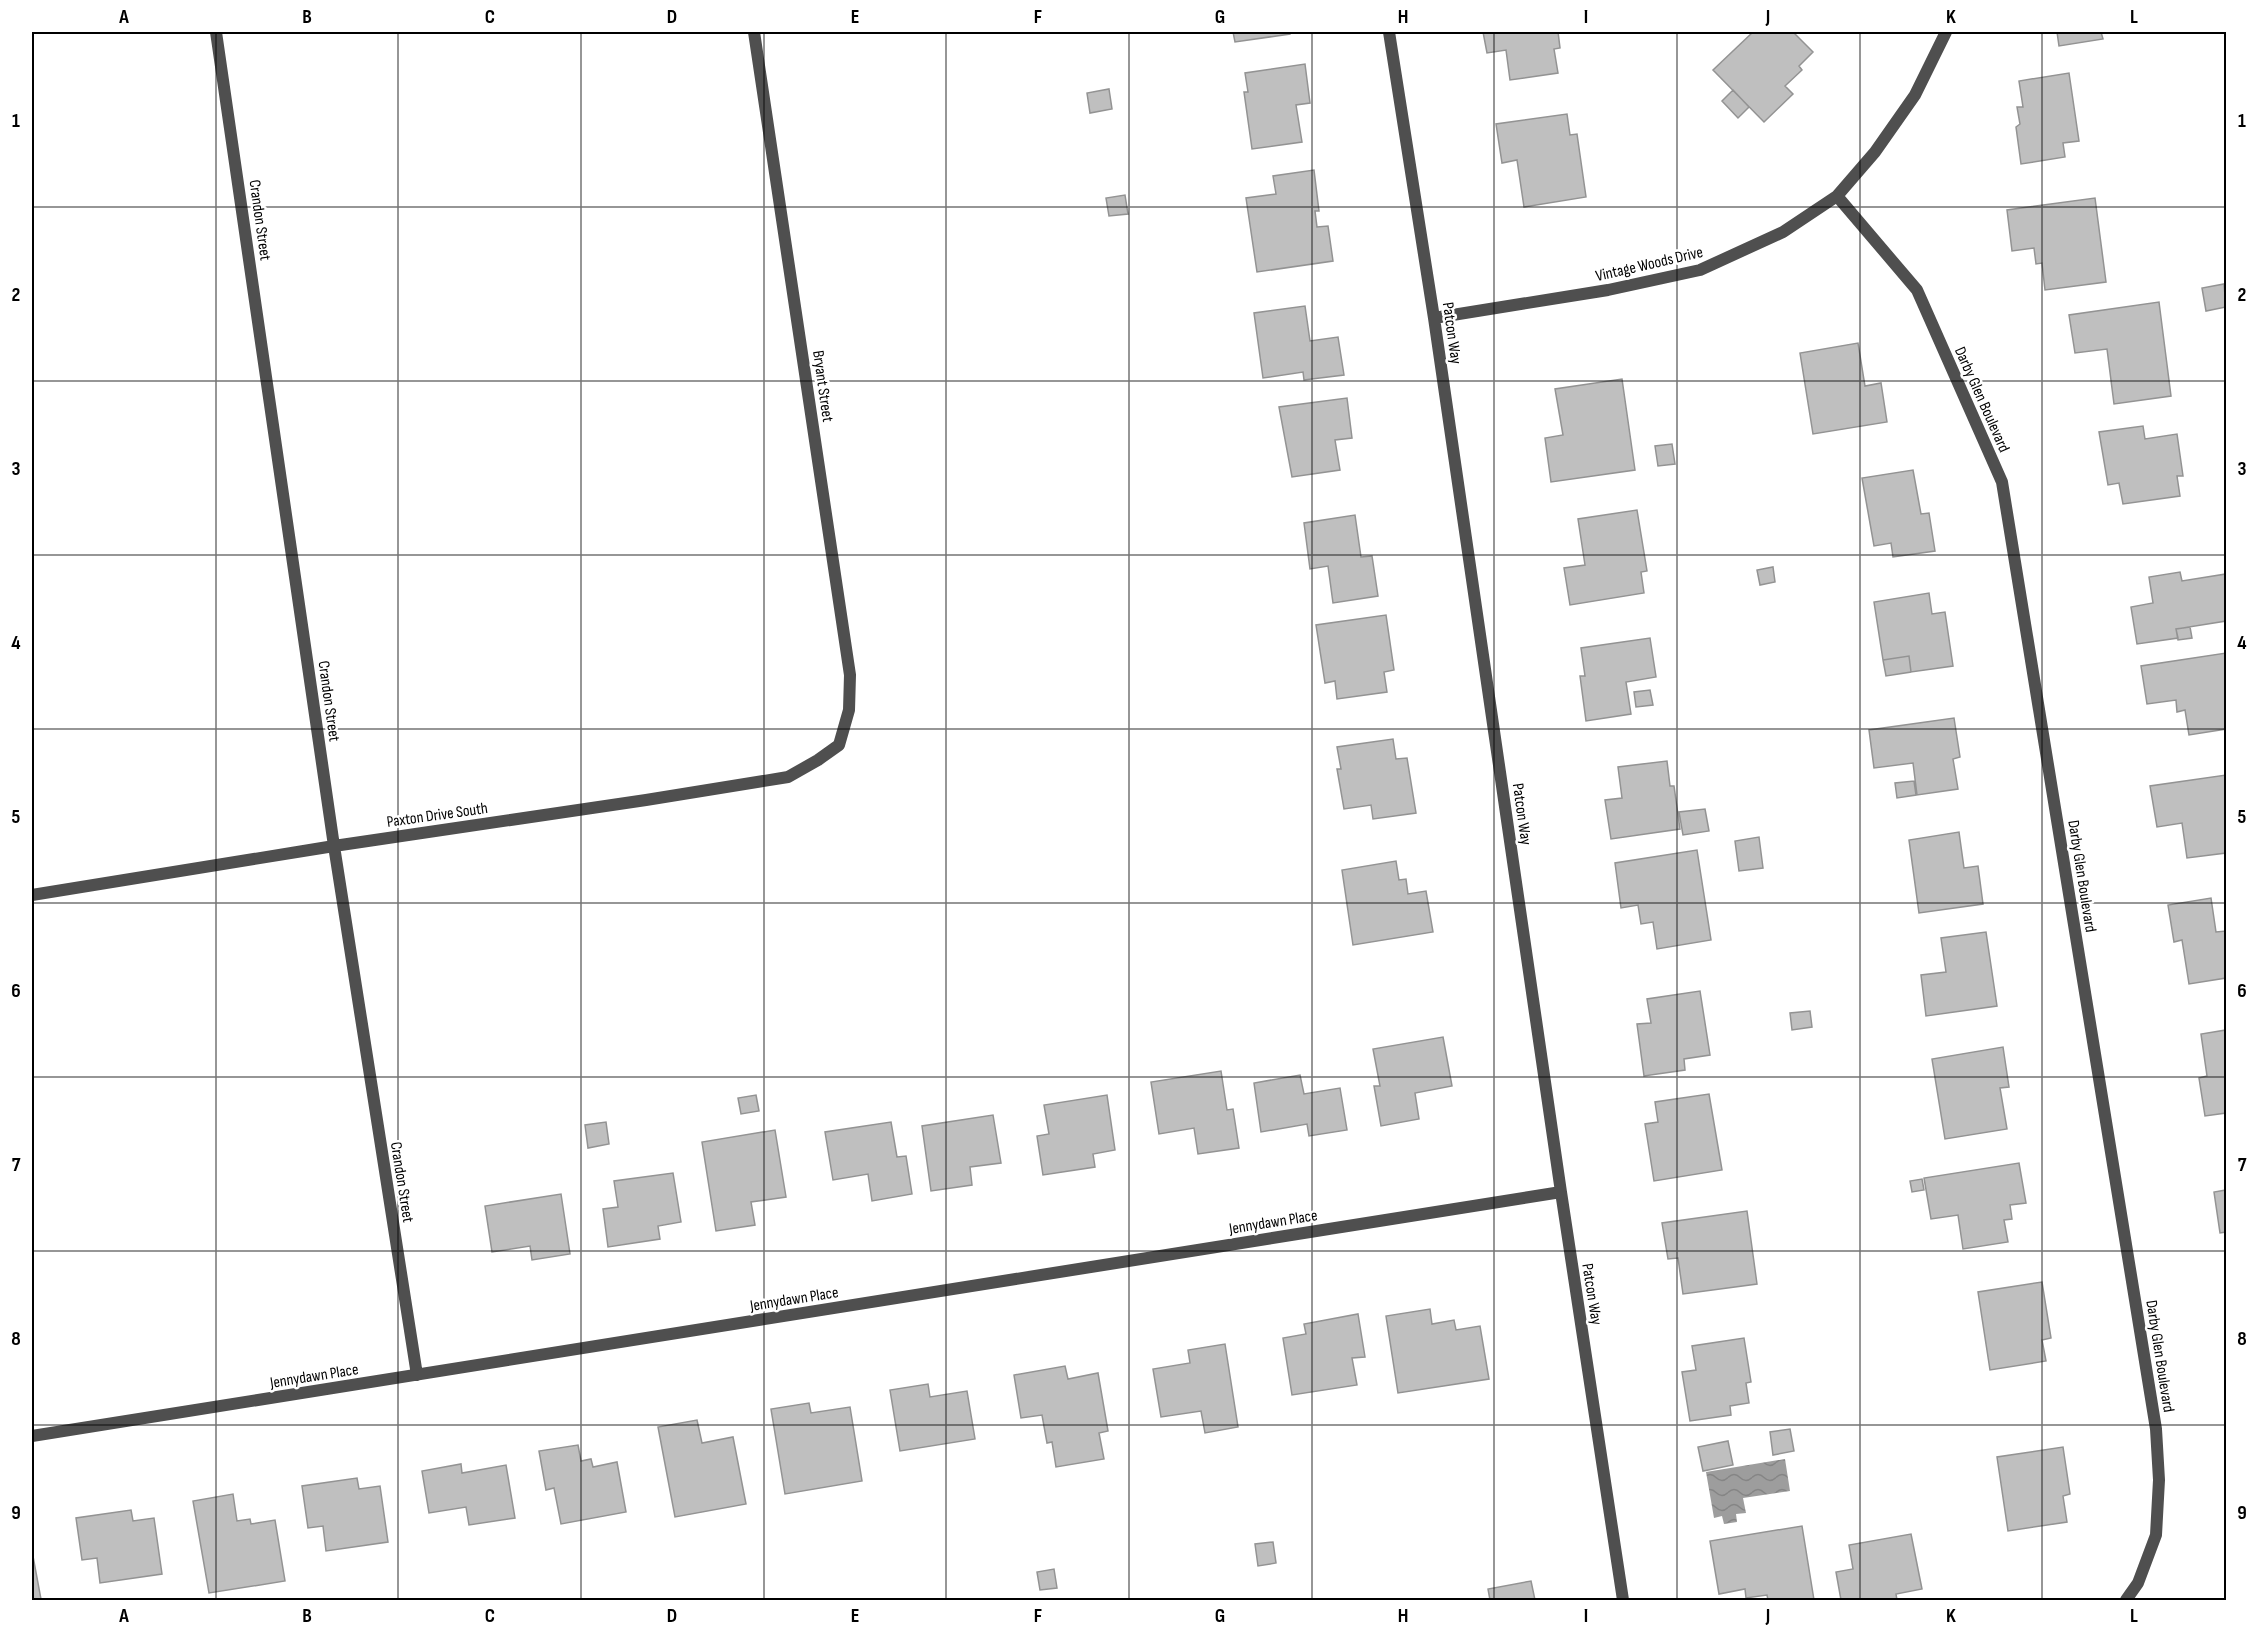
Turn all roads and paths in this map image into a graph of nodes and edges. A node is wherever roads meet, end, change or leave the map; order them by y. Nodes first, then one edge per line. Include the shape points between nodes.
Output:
1 (216, 32) edge
2 (754, 32) edge
3 (1389, 32) edge
4 (1946, 32) edge
5 (1837, 196) junction
6 (1434, 318) junction
7 (839, 745) joint
8 (334, 846) junction
9 (32, 895) edge
10 (1561, 1192) junction
11 (417, 1375) junction
12 (32, 1436) edge
13 (1623, 1600) edge
14 (2127, 1600) edge

1 - 8 street, Crandon Street
2 - 7 street, Bryant Street via 850,675 849,710
3 - 6 street, Patcon Way
4 - 5 street, Vintage Woods Drive via 1915,95 1875,152
5 - 6 street, Vintage Woods Drive via 1783,232 1701,270 1608,290
5 - 14 street, Darby Glen Boulevard via 1917,290 2002,482 2156,1429 2156,1535 2138,1583
6 - 10 street, Patcon Way
7 - 8 street, Paxton Drive South via 788,777
8 - 9 street, Paxton Drive South
8 - 11 street, Crandon Street
10 - 11 street, Jennydawn Place
10 - 13 street, Patcon Way
11 - 12 street, Jennydawn Place

